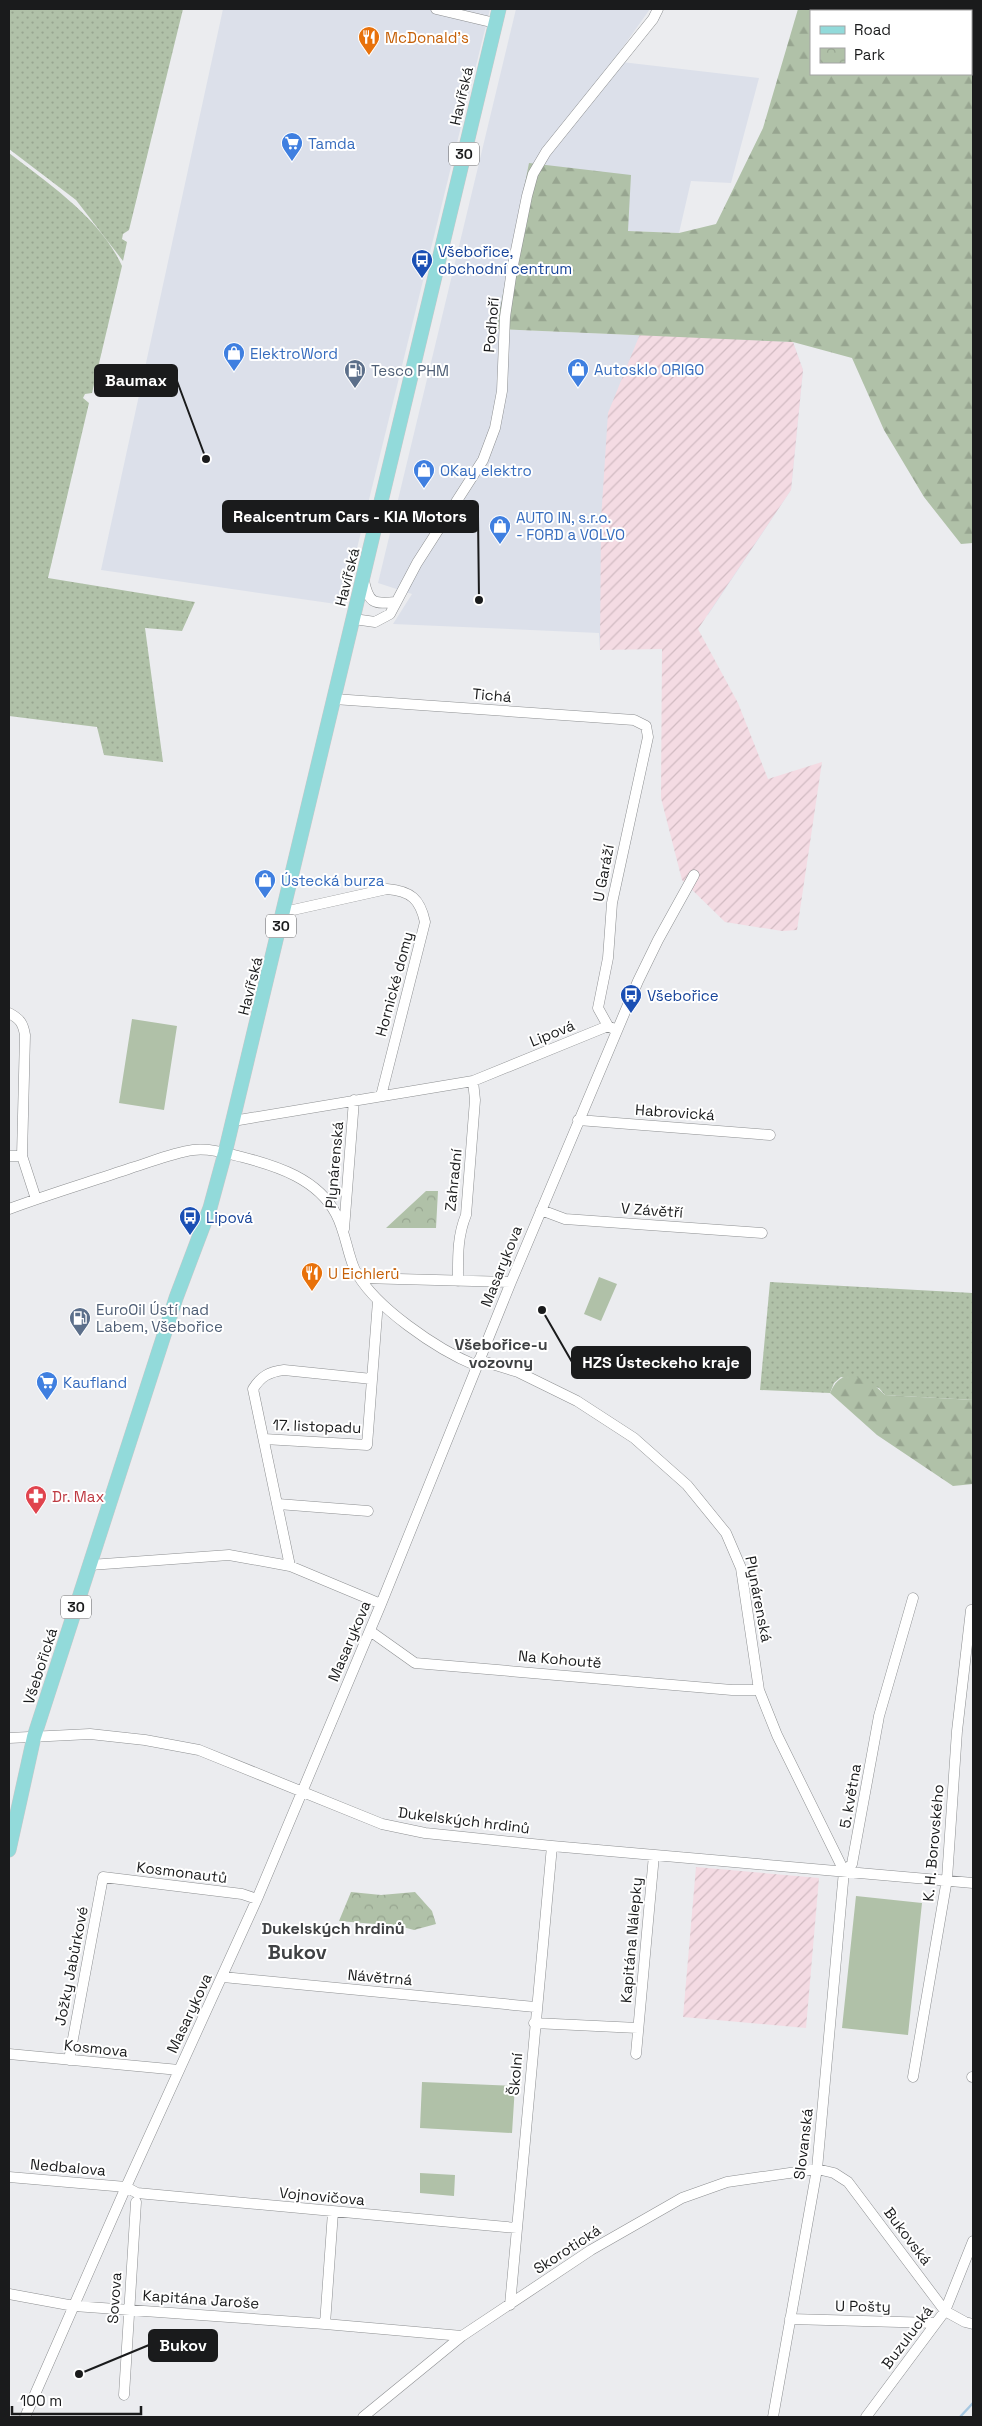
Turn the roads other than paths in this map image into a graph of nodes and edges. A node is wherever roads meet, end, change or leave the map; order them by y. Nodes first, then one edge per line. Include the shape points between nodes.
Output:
1 (436, 9) edge
2 (498, 9) edge
3 (658, 9) edge
4 (495, 23) junction
5 (363, 580) junction
6 (396, 602) junction
7 (354, 619) junction
8 (334, 699) junction
9 (646, 726) joint
10 (694, 875) dead end
11 (284, 912) junction
12 (9, 1013) edge
13 (613, 1028) junction
14 (473, 1081) junction
15 (381, 1096) junction
16 (354, 1100) junction
17 (578, 1120) junction
18 (234, 1121) junction
19 (770, 1134) dead end
20 (225, 1153) junction
21 (9, 1156) edge
22 (22, 1156) junction
23 (36, 1199) junction
24 (9, 1209) edge
25 (541, 1210) junction
26 (343, 1232) junction
27 (762, 1233) dead end
28 (361, 1278) junction
29 (458, 1281) junction
30 (511, 1282) junction
31 (378, 1301) junction
32 (478, 1363) junction
33 (372, 1379) junction
34 (264, 1439) junction
35 (278, 1504) junction
36 (368, 1511) dead end
37 (90, 1565) junction
38 (290, 1566) junction
39 (913, 1598) dead end
40 (381, 1604) junction
41 (971, 1610) dead end
42 (370, 1631) junction
43 (759, 1690) junction
44 (34, 1737) junction
45 (9, 1738) edge
46 (301, 1793) junction
47 (552, 1846) junction
48 (9, 1850) edge
49 (654, 1855) junction
50 (844, 1871) junction
51 (103, 1877) joint
52 (948, 1879) junction
53 (973, 1882) edge
54 (257, 1899) junction
55 (223, 1977) junction
56 (535, 2007) junction
57 (534, 2023) junction
58 (638, 2028) junction
59 (9, 2054) edge
60 (636, 2054) dead end
61 (69, 2060) junction
62 (179, 2070) junction
63 (913, 2077) dead end
64 (817, 2169) junction
65 (9, 2177) edge
66 (126, 2187) junction
67 (136, 2202) dead end
68 (333, 2212) junction
69 (517, 2228) junction
70 (973, 2241) edge
71 (9, 2294) edge
72 (510, 2305) junction
73 (74, 2306) junction
74 (128, 2309) junction
75 (945, 2311) junction
76 (790, 2319) junction
77 (936, 2323) junction
78 (325, 2324) junction
79 (973, 2324) edge
80 (462, 2336) junction
81 (124, 2395) dead end
82 (25, 2417) edge
83 (363, 2417) edge
84 (773, 2417) edge
85 (866, 2417) edge

1 - 4 street
2 - 4 main road, Havířská / 30
3 - 6 street, Podhoří via 546,152 533,174 512,270 505,318 502,391 495,428 483,460
4 - 5 main road, Havířská / 30
5 - 6 street via 371,601
5 - 7 main road, Havířská / 30
6 - 7 street, Podhoří via 390,614 375,622
7 - 8 main road, Havířská / 30
8 - 9 street, Tichá via 634,720
8 - 11 main road, Havířská / 30
9 - 13 street, U Garáží via 648,737 612,902 608,958 598,1008
10 - 13 street, Masarykova
11 - 15 street, Hornické domy via 387,889 411,895 422,907 426,922
11 - 18 main road, Havířská / 30
12 - 22 street via 19,1018 25,1035
13 - 14 street, Lipová
13 - 17 street, Masarykova
14 - 15 street, Lipová
14 - 29 street, Zahradní via 475,1100 466,1214 458,1244
15 - 16 street, Lipová
16 - 18 street, Lipová
16 - 26 street, Plynárenská
17 - 19 street, Habrovická
17 - 25 street, Masarykova
18 - 20 main road, Havířská / 30
20 - 23 street via 193,1150
20 - 26 street, Plynárenská via 272,1164 308,1184 324,1197
20 - 37 main road, Všebořická / 30 via 210,1208 176,1298
21 - 22 street
22 - 23 street
23 - 24 street
25 - 27 street, V Závětří via 565,1219
25 - 30 street, Masarykova
26 - 28 street, Plynárenská via 354,1267
28 - 29 street
28 - 31 street, Plynárenská
29 - 30 street
30 - 32 street, Masarykova
31 - 32 street, Plynárenská via 455,1356
31 - 33 street
32 - 40 street, Masarykova
32 - 43 street, Plynárenská via 518,1372 577,1401 634,1438 687,1485 726,1534 741,1568
33 - 34 street, 17. listopadu via 367,1445
33 - 34 street, 17. listopadu via 284,1370 271,1372 259,1379 253,1389
34 - 35 street, 17. listopadu
35 - 36 street
35 - 38 street, 17. listopadu
37 - 38 street via 229,1555
37 - 44 main road, Všebořická / 30
38 - 40 street
39 - 50 street, 5. května via 879,1716 852,1864
40 - 42 street, Masarykova
41 - 52 street, K. H. Borovského via 957,1730
42 - 43 street, Na Kohoutě via 414,1663
42 - 46 street, Masarykova
43 - 50 street, Plynárenská via 776,1735
44 - 45 street, Dukelských hrdinů
44 - 46 street, Dukelských hrdinů via 90,1734 199,1750
44 - 48 main road, Všebořická / 30
46 - 47 street, Dukelských hrdinů via 382,1824 425,1833
46 - 54 street, Masarykova
47 - 49 street, Dukelských hrdinů
47 - 56 street, Školní
49 - 50 street, Dukelských hrdinů
49 - 58 street, Kapitána Nálepky
50 - 52 street
50 - 64 street, Slovanská
51 - 54 street, Kosmonautů via 242,1894
51 - 61 street, Jožky Jabůrkové
52 - 53 street
52 - 63 street, K. H. Borovského
54 - 55 street, Masarykova
55 - 56 street, Návětrná
55 - 62 street, Masarykova
56 - 57 street, Školní
57 - 58 street
57 - 69 street, Školní
58 - 60 street, Kapitána Nálepky
59 - 61 street, Kosmova
61 - 62 street, Kosmova
62 - 66 street, Masarykova
64 - 72 street, Skorotická via 727,2182 682,2198 591,2250
64 - 75 street, Bukovská via 834,2173 848,2182
64 - 76 street, Slovanská
65 - 66 street, Nedbalova
66 - 68 street, Vojnovičova via 137,2193
66 - 73 street, Masarykova
67 - 74 street, Sovova
68 - 69 street, Vojnovičova
68 - 78 street
69 - 72 street, Školní
70 - 75 street, Buzulucká
71 - 73 street, Kapitána Jaroše
72 - 80 street, Skorotická
73 - 74 street, Kapitána Jaroše
73 - 82 street, Masarykova
74 - 78 street, Kapitána Jaroše
74 - 81 street, Sovova
75 - 77 street, Buzulucká
75 - 79 street, Bukovská
76 - 77 street, U Pošty
76 - 84 street, Slovanská
77 - 85 street, Buzulucká
78 - 80 street, Kapitána Jaroše
80 - 83 street, Skorotická

